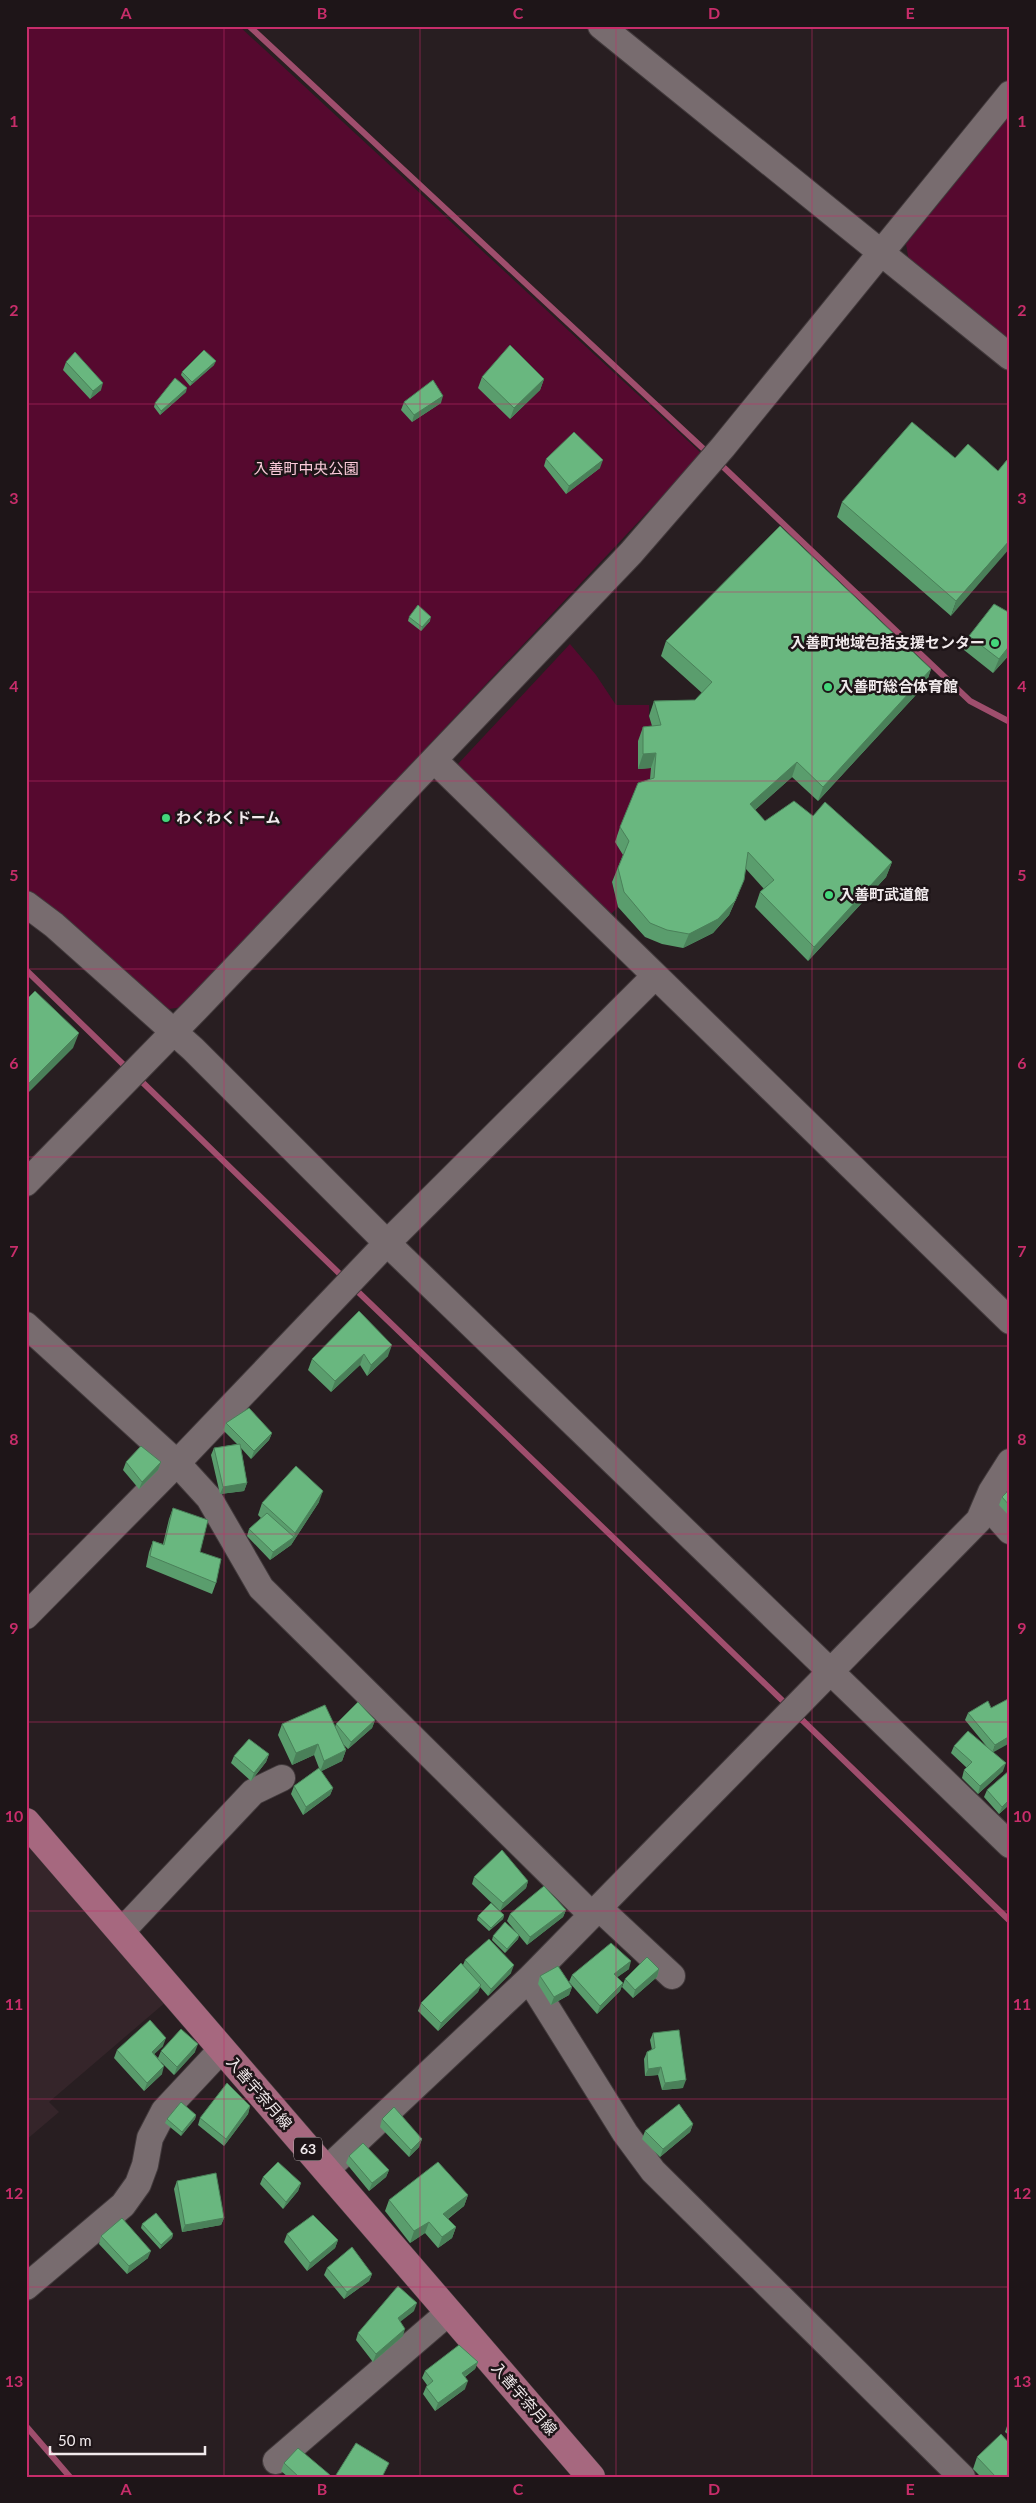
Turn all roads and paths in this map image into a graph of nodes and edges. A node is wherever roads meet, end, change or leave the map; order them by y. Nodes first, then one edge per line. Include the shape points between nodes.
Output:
1 (601, 26) edge
2 (1010, 94) edge
3 (880, 253) junction
4 (1010, 357) edge
5 (434, 760) junction
6 (26, 904) edge
7 (654, 977) junction
8 (174, 1032) junction
9 (26, 1183) edge
10 (387, 1244) junction
11 (1010, 1321) edge
12 (26, 1325) edge
13 (1010, 1462) edge
14 (177, 1463) junction
15 (986, 1504) junction
16 (1010, 1531) edge
17 (26, 1616) edge
18 (831, 1673) junction
19 (282, 1778) dead end
20 (26, 1822) edge
21 (1010, 1845) edge
22 (596, 1912) junction
23 (121, 1932) junction
24 (672, 1976) dead end
25 (529, 1979) junction
26 (222, 2049) junction
27 (326, 2170) junction
28 (26, 2287) edge
29 (448, 2313) junction
30 (276, 2461) dead end
31 (591, 2477) edge
32 (962, 2477) edge

1 - 3 street
2 - 3 street
3 - 4 street
3 - 5 street via 723,447 644,538
5 - 7 street
5 - 8 street
6 - 8 street
7 - 10 street
7 - 11 street
8 - 9 street
8 - 10 street
10 - 14 street
10 - 18 street
12 - 14 street
13 - 15 street
14 - 17 street
14 - 22 street via 209,1498 260,1588
15 - 16 street
15 - 18 street via 979,1520
18 - 21 street
18 - 22 street
19 - 23 street via 253,1792
20 - 23 main road, 入善宇奈月線 / 63
22 - 24 street
22 - 25 street
23 - 26 main road, 入善宇奈月線 / 63
25 - 27 street
25 - 32 street via 625,2134 654,2170
26 - 27 main road, 入善宇奈月線 / 63
26 - 28 street via 164,2111 150,2138 146,2164 138,2184 123,2205
27 - 29 main road, 入善宇奈月線 / 63
29 - 30 street
29 - 31 main road, 入善宇奈月線 / 63

